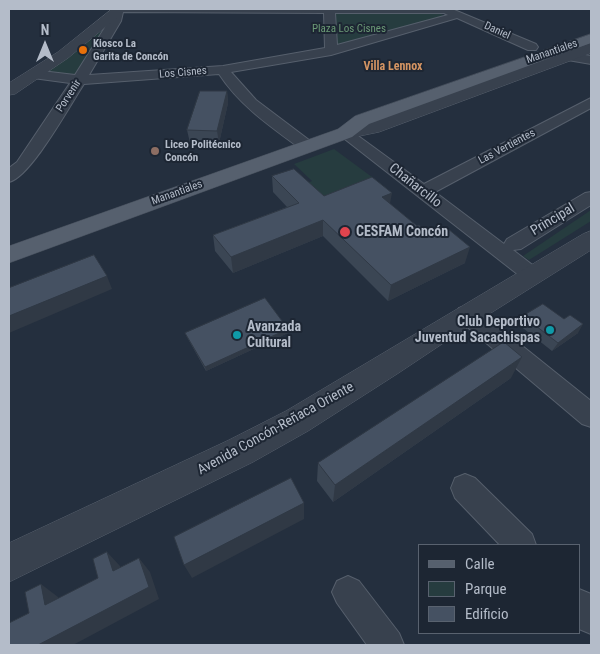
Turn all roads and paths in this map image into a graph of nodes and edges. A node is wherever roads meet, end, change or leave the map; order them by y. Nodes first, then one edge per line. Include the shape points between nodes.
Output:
1 (120, 9) edge
2 (294, 9) edge
3 (476, 9) edge
4 (329, 10) edge
5 (461, 15) junction
6 (591, 38) edge
7 (532, 47) dead end
8 (591, 48) edge
9 (331, 51) junction
10 (567, 56) junction
11 (591, 60) edge
12 (223, 70) junction
13 (34, 74) junction
14 (80, 80) junction
15 (9, 90) edge
16 (591, 102) edge
17 (346, 132) junction
18 (307, 146) junction
19 (9, 177) edge
20 (422, 192) junction
21 (591, 197) edge
22 (591, 240) edge
23 (514, 244) dead end
24 (9, 255) edge
25 (532, 276) junction
26 (466, 314) junction
27 (591, 416) edge
28 (465, 488) dead end
29 (520, 544) edge
30 (9, 563) edge
31 (348, 592) dead end
32 (580, 606) edge
33 (591, 618) edge
34 (387, 645) edge

1 - 2 street, Daniel
1 - 13 street via 78,44
1 - 14 street, Porvenir
2 - 4 street, Daniel
3 - 5 street, Los Cisnes
4 - 5 street, Daniel via 439,10
4 - 9 street
5 - 7 street, Daniel
5 - 9 street, Los Cisnes
6 - 17 main road, Manantiales via 362,120
8 - 10 street, Manantiales
9 - 12 street, Los Cisnes
10 - 11 street
10 - 17 street, Manantiales via 372,128
12 - 14 street, Los Cisnes
12 - 18 street via 249,101
13 - 14 street, Los Cisnes
13 - 15 street
14 - 19 street, Porvenir via 23,165
16 - 20 street, Las Vertientes
17 - 18 main road, Manantiales
17 - 20 street, Chañarcillo
18 - 24 main road, Manantiales
20 - 25 street, Chañarcillo
21 - 23 street, Principal
22 - 25 street, Avenida Concón-Reñaca Oriente
25 - 26 street, Avenida Concón-Reñaca Oriente
26 - 27 street
26 - 30 street, Avenida Concón-Reñaca Oriente via 289,425
28 - 29 street
31 - 34 street
32 - 33 street

